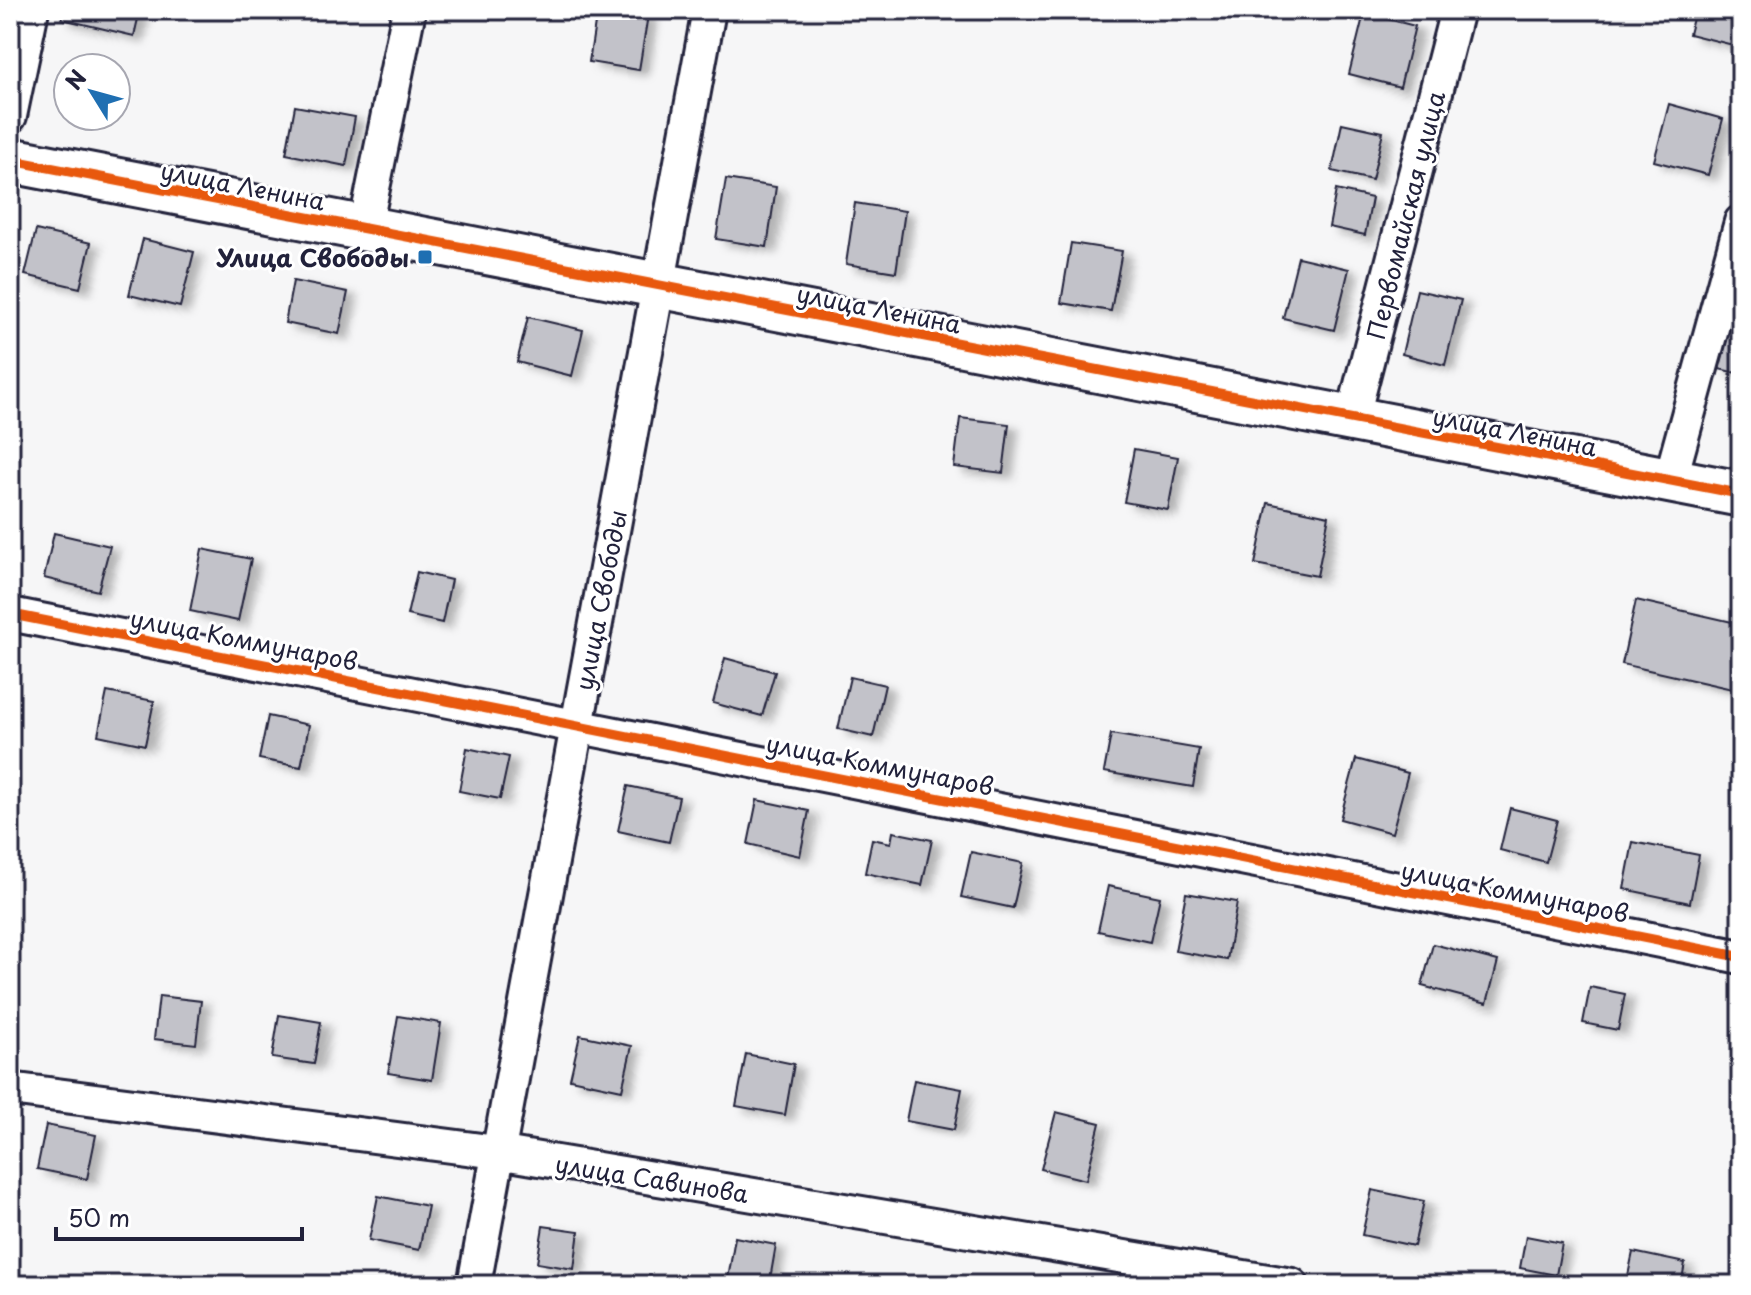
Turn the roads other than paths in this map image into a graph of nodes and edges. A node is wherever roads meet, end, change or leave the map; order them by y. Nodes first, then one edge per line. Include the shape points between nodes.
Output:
1 (32, 10) edge
2 (409, 10) edge
3 (709, 10) edge
4 (1457, 10) edge
5 (10, 116) edge
6 (10, 160) edge
7 (1741, 222) edge
8 (365, 228) junction
9 (659, 286) junction
10 (1352, 420) junction
11 (1670, 481) junction
12 (1741, 494) edge
13 (10, 614) edge
14 (577, 724) junction
15 (1741, 957) edge
16 (10, 1089) edge
17 (497, 1152) junction
18 (474, 1285) edge
19 (1292, 1285) edge

1 - 5 street
2 - 8 street
3 - 9 street, улица Свободы
4 - 10 street, Первомайская улица
6 - 8 street, улица Ленина
7 - 11 street
8 - 9 street, улица Ленина
9 - 10 street, улица Ленина
9 - 14 street, улица Свободы
10 - 11 street, улица Ленина
11 - 12 street, улица Ленина
13 - 14 street, улица Коммунаров
14 - 15 street, улица Коммунаров
14 - 17 street, улица Свободы
16 - 17 street, улица Савинова
17 - 18 street, улица Свободы
17 - 19 street, улица Савинова

